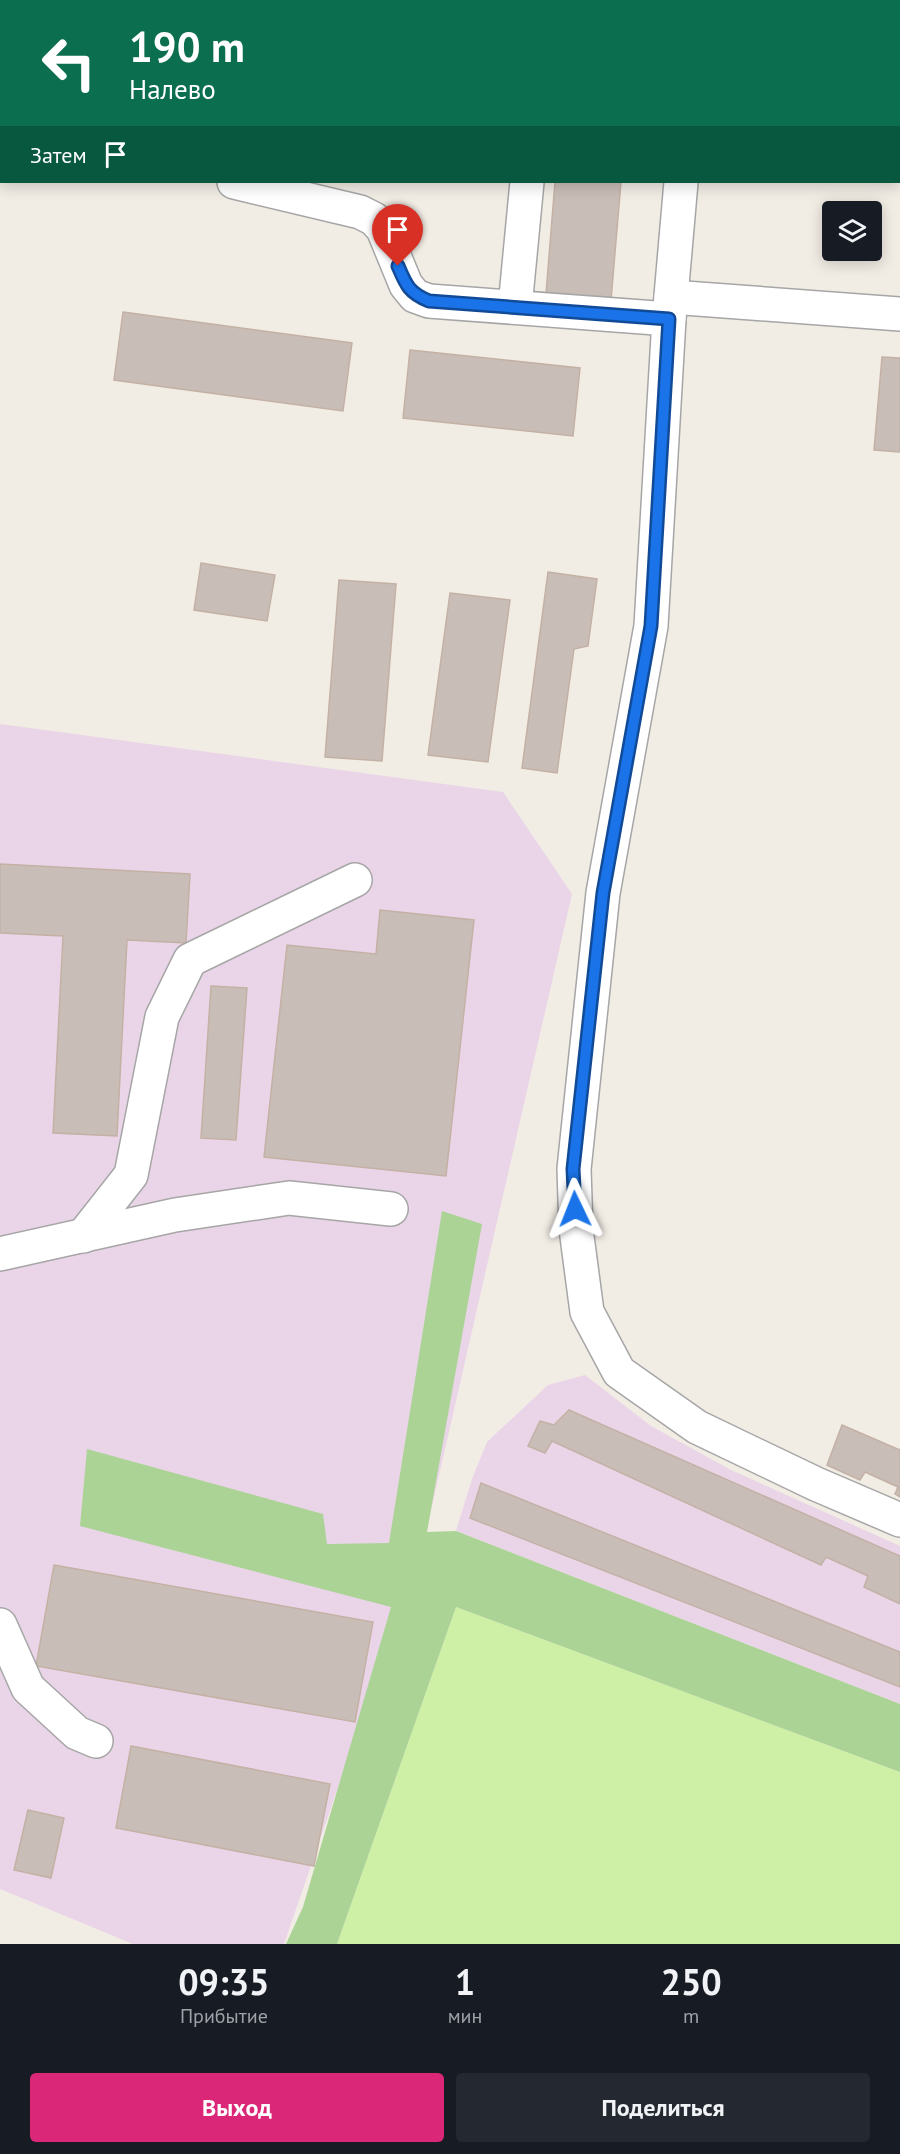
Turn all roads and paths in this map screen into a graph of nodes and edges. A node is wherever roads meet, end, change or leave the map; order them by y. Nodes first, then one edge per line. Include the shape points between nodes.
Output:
1 (238, 183) edge
2 (527, 183) edge
3 (681, 183) edge
4 (515, 307) junction
5 (670, 308) junction
6 (900, 314) edge
7 (355, 880) dead end
8 (391, 1209) dead end
9 (83, 1236) junction
10 (0, 1254) edge
11 (900, 1520) edge
12 (0, 1625) edge
13 (96, 1741) dead end

1 - 4 street via 375,219 415,296 429,301
2 - 4 street
3 - 5 street
4 - 5 street
5 - 6 street
5 - 11 street via 651,626 603,893 573,1169 587,1312 619,1372 697,1427
7 - 9 street via 190,960 162,1017 131,1175
8 - 9 street via 289,1198 175,1215
9 - 10 street
12 - 13 street via 28,1688 77,1732

